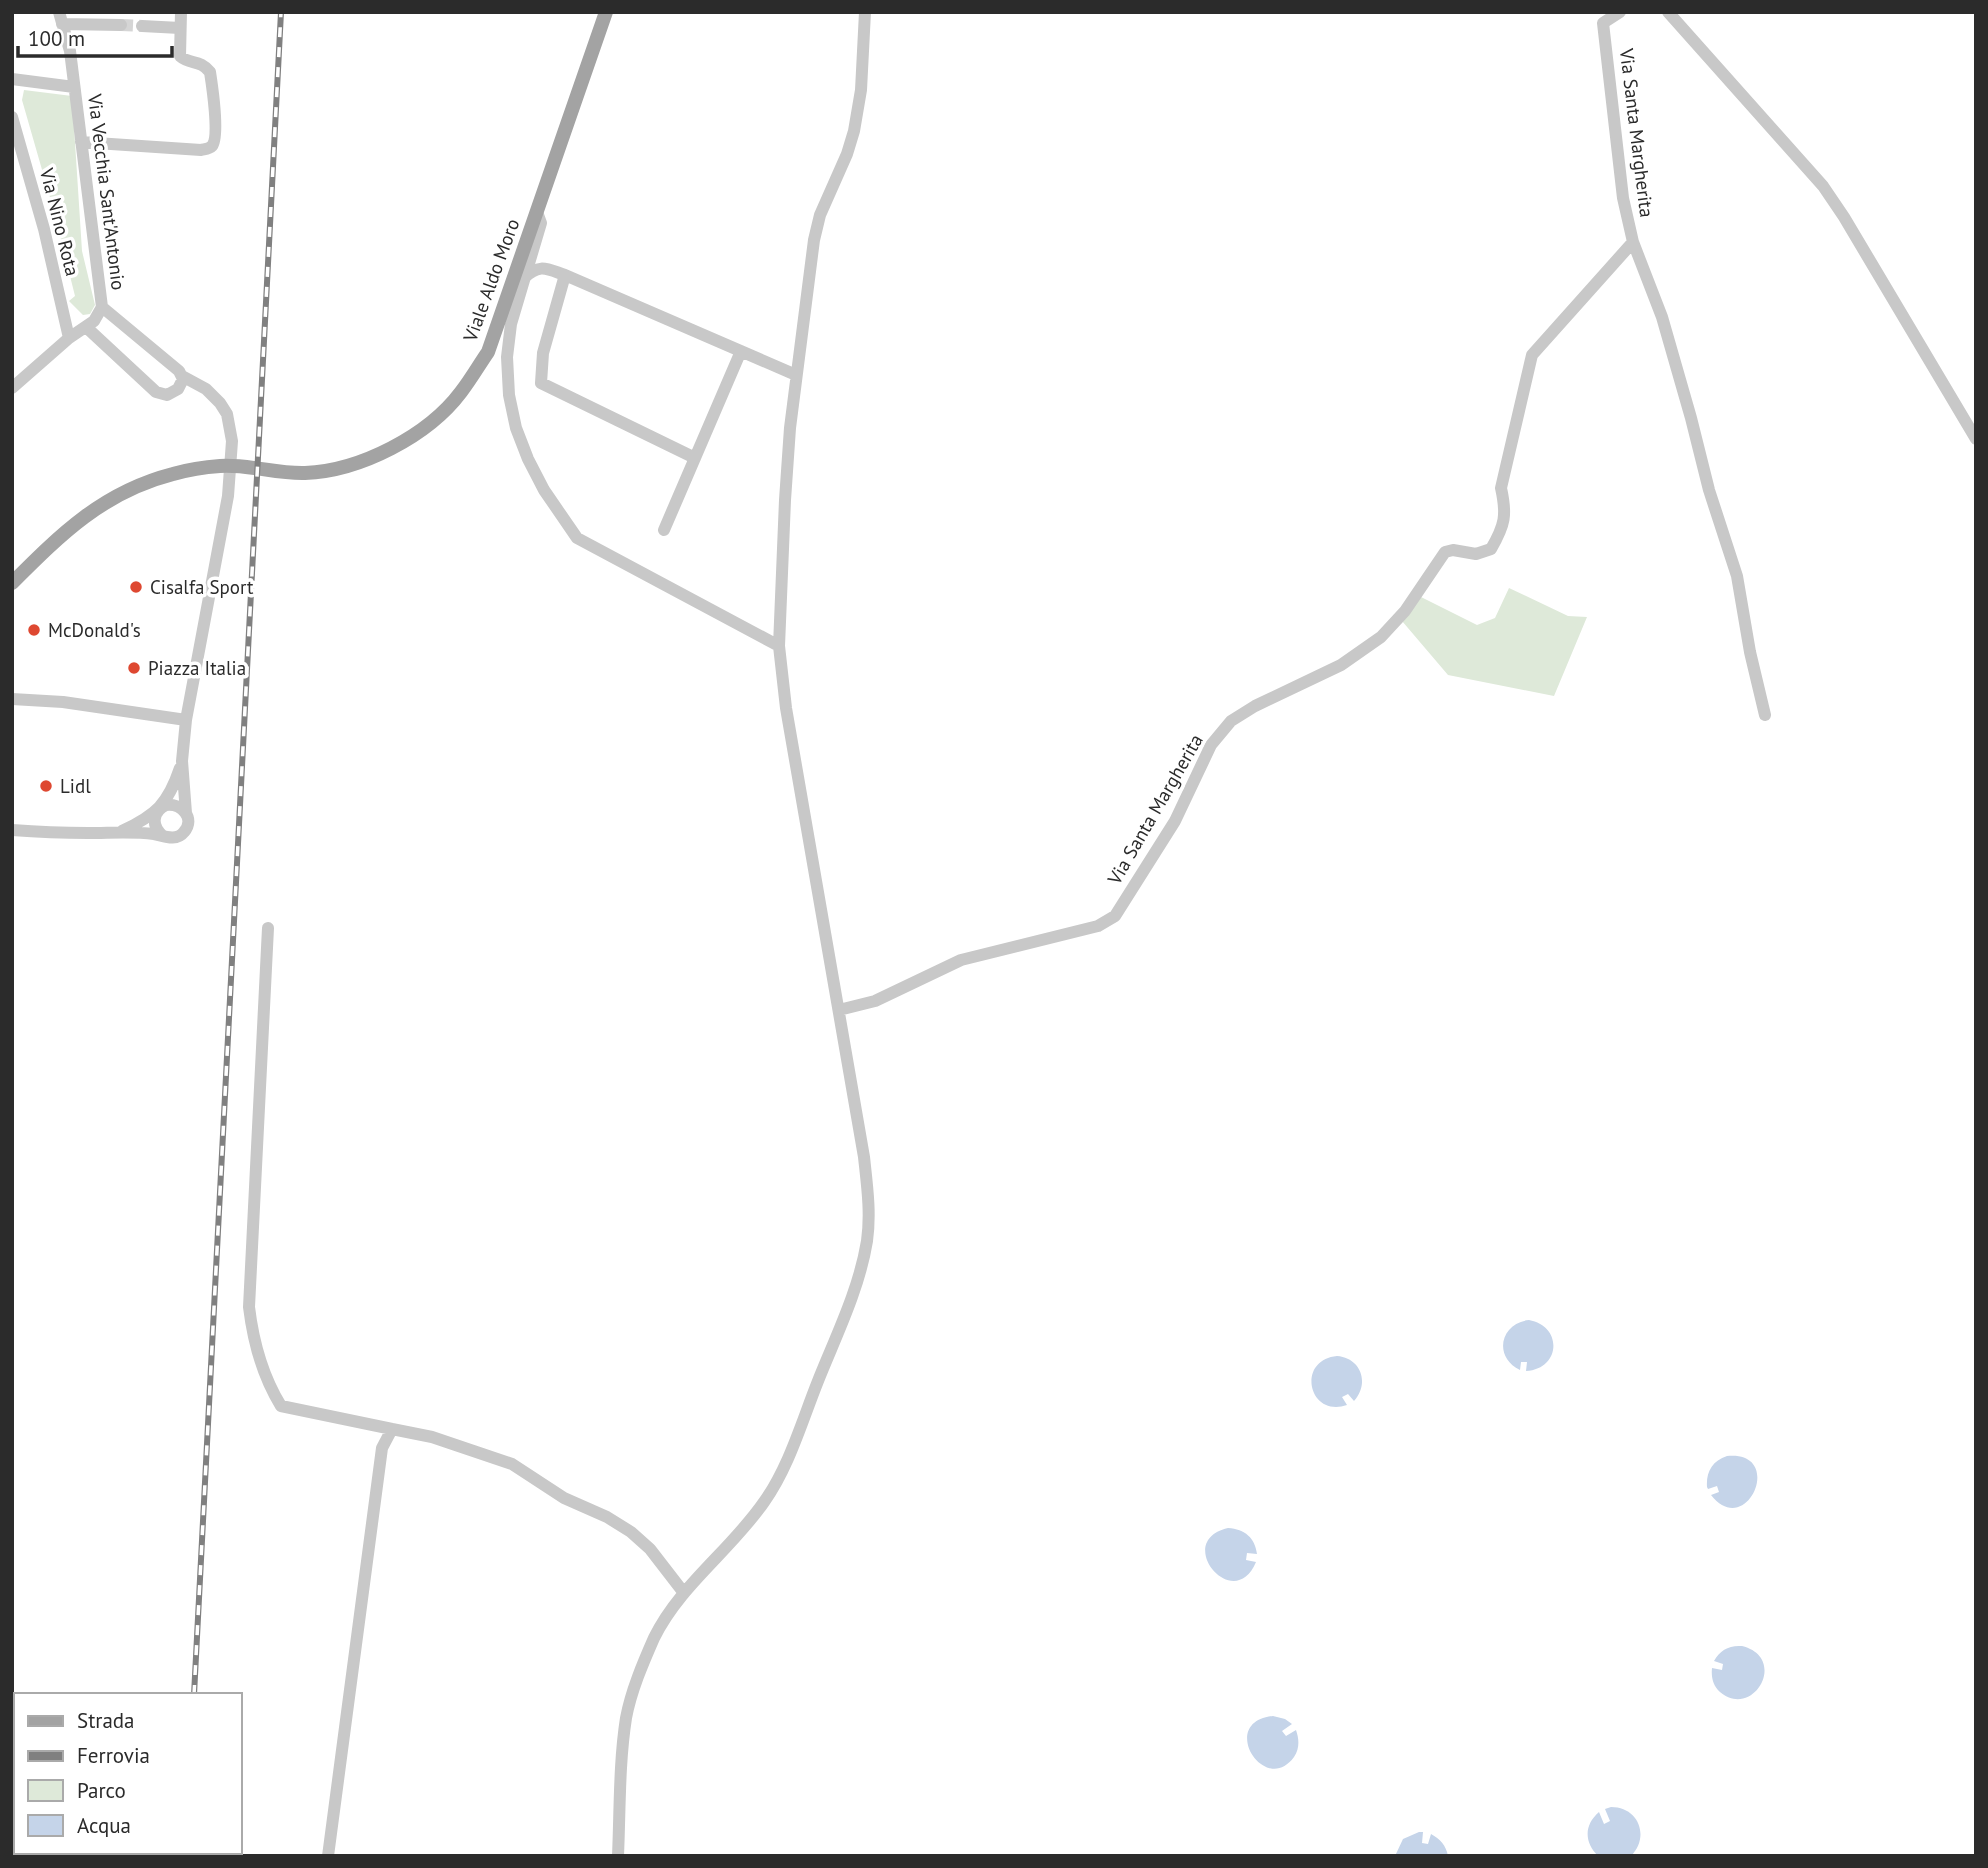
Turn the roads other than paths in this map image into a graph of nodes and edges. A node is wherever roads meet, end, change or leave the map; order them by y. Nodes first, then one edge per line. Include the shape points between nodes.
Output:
1 (181, 12) edge
2 (606, 12) edge
3 (865, 12) edge
4 (1620, 12) edge
5 (1671, 13) edge
6 (61, 18) edge
7 (121, 25) tunnel mouth
8 (142, 26) tunnel mouth
9 (180, 28) junction
10 (12, 79) edge
11 (74, 87) junction
12 (12, 117) edge
13 (81, 142) junction
14 (537, 212) junction
15 (536, 239) junction
16 (1633, 242) junction
17 (565, 275) junction
18 (524, 278) junction
19 (102, 307) junction
20 (86, 327) junction
21 (69, 338) junction
22 (741, 351) junction
23 (796, 375) junction
24 (182, 376) junction
25 (12, 388) edge
26 (1976, 439) edge
27 (695, 458) junction
28 (664, 530) dead end
29 (12, 583) edge
30 (779, 646) junction
31 (12, 699) edge
32 (1765, 715) dead end
33 (186, 720) junction
34 (182, 761) junction
35 (161, 807) junction
36 (186, 813) junction
37 (12, 830) edge
38 (117, 833) junction
39 (163, 836) junction
40 (268, 928) dead end
41 (839, 1010) junction
42 (392, 1429) junction
43 (684, 1593) junction
44 (328, 1856) edge
45 (618, 1856) edge

1 - 9 street
2 - 14 main road, Viale Aldo Moro
3 - 23 street via 854,131 814,240
4 - 16 street, Via Santa Margherita via 1603,23 1623,198
5 - 26 street via 1823,186
6 - 7 street
6 - 11 street, Via Vecchia Sant'Antonio
8 - 9 street
9 - 13 street via 180,56 209,72 217,121 211,148
10 - 11 street
11 - 13 street, Via Vecchia Sant'Antonio
12 - 21 street, Via Nino Rota
13 - 19 street, Via Vecchia Sant'Antonio
14 - 15 street via 541,223
14 - 29 main road, Viale Aldo Moro via 488,352 461,392 427,425 389,449 352,464 305,473 221,466 135,486 98,505 62,533
15 - 17 street via 545,260
15 - 18 street
16 - 32 street via 1662,317 1737,576
16 - 41 street, Via Santa Margherita via 1532,355 1501,488 1503,529 1491,549 1476,554 1445,552 1405,611 1381,636 1341,665 1231,721 1211,745 1175,821 1115,916 1098,926 961,960 875,1002
17 - 18 street via 544,268 534,269
17 - 22 street
17 - 27 street via 542,353 541,383
18 - 30 street via 511,324 509,395 527,459 544,490 578,538
19 - 20 street
19 - 24 street, Via Vecchia Sant'Antonio
20 - 21 street
20 - 24 street via 156,392 173,393 182,384
21 - 25 street
22 - 23 street
22 - 27 street
23 - 30 street
24 - 33 street, Via Vecchia Sant'Antonio via 220,403 232,441 228,496
27 - 28 street
30 - 41 street
31 - 33 street
33 - 34 street, Via Vecchia Sant'Antonio
34 - 35 street
34 - 36 street
35 - 36 street via 172,804
35 - 38 street
35 - 39 street via 154,822
36 - 39 street via 188,824 183,834
37 - 38 street
38 - 39 street
40 - 42 street via 248,1307 251,1330 281,1406
41 - 43 street via 869,1199 867,1241 858,1279 786,1462 765,1501
42 - 43 street via 432,1437 512,1464 564,1498 607,1517 650,1549
42 - 44 street via 382,1448
43 - 45 street via 655,1637 635,1685 622,1765

